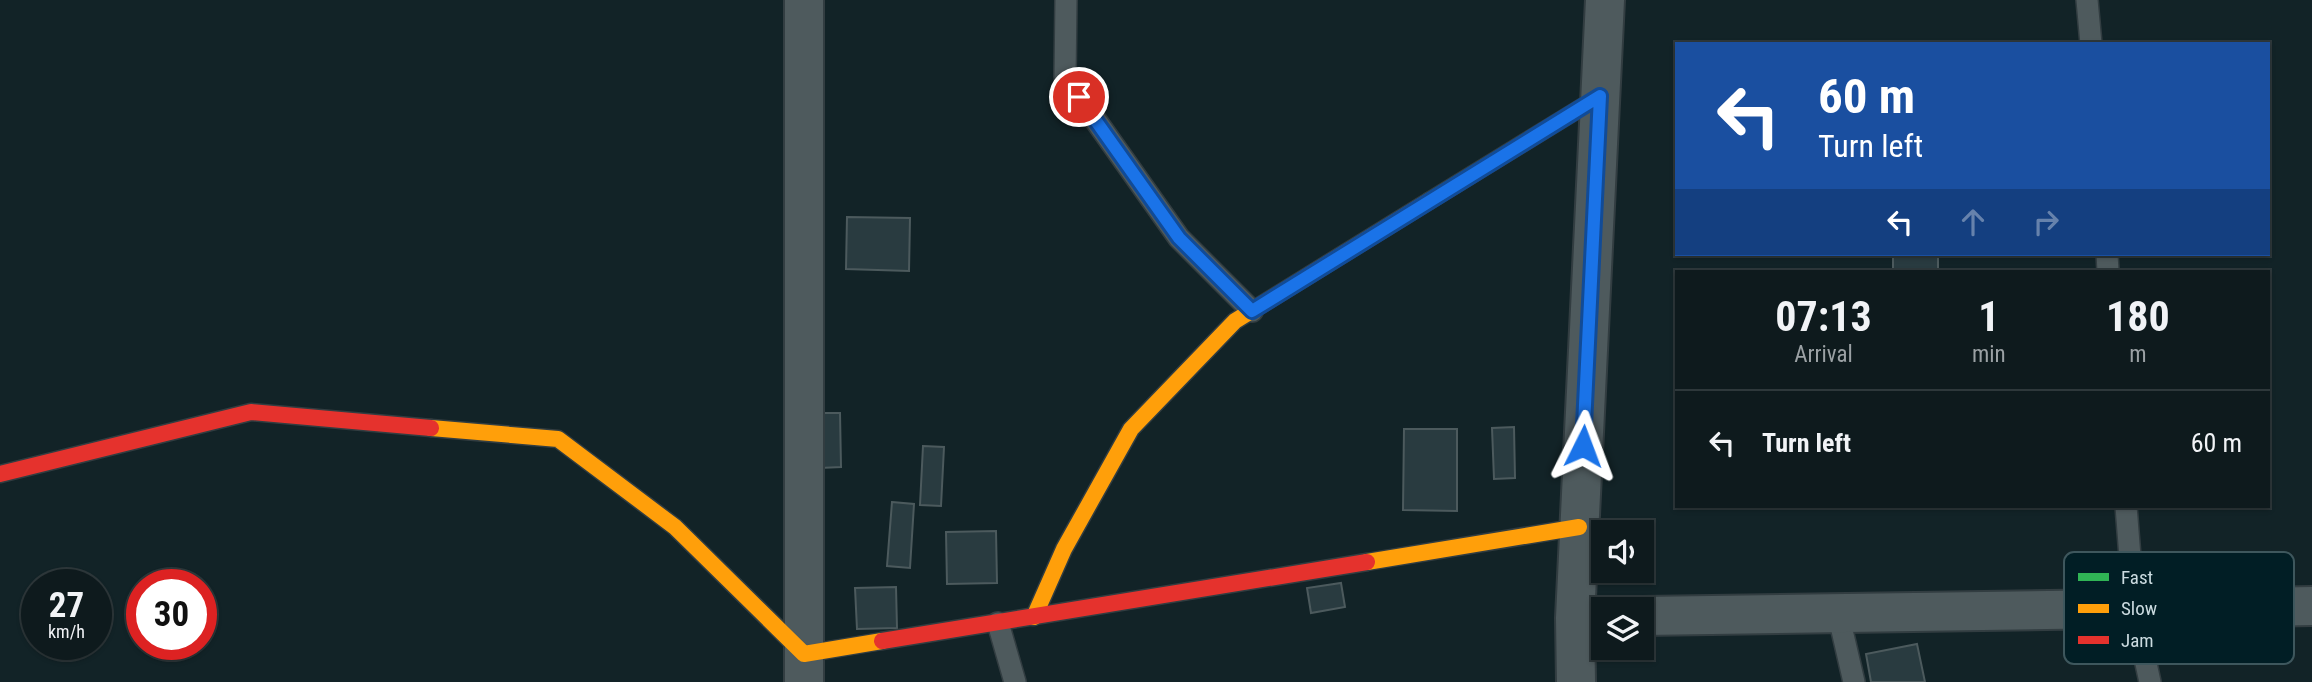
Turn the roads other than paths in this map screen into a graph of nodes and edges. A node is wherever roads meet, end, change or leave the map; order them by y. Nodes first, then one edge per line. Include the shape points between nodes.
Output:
1 (804, 0) edge
2 (1066, 0) edge
3 (1605, 0) edge
4 (2088, 0) edge
5 (2091, 42) edge
6 (1600, 96) junction
7 (1252, 311) junction
8 (0, 474) edge
9 (2126, 508) edge
10 (1579, 527) junction
11 (2130, 552) edge
12 (2294, 606) edge
13 (2312, 606) edge
14 (2064, 609) edge
15 (1838, 613) junction
16 (1654, 616) edge
17 (1034, 617) junction
18 (1589, 617) edge
19 (998, 623) junction
20 (2146, 664) edge
21 (804, 668) edge
22 (1015, 682) edge
23 (1576, 682) edge
24 (1854, 682) edge
25 (2150, 682) edge

1 - 21 street
2 - 7 lane via 1065,77 1179,238
3 - 6 street
4 - 5 lane
6 - 7 street
6 - 10 street
7 - 17 street via 1235,321 1131,429 1064,549
8 - 21 street via 251,412 558,439 675,527
9 - 11 lane
10 - 17 street
10 - 18 street
12 - 13 street
14 - 15 street
15 - 16 street
15 - 24 lane
17 - 19 street
18 - 23 street
19 - 21 street
19 - 22 lane
20 - 25 lane

